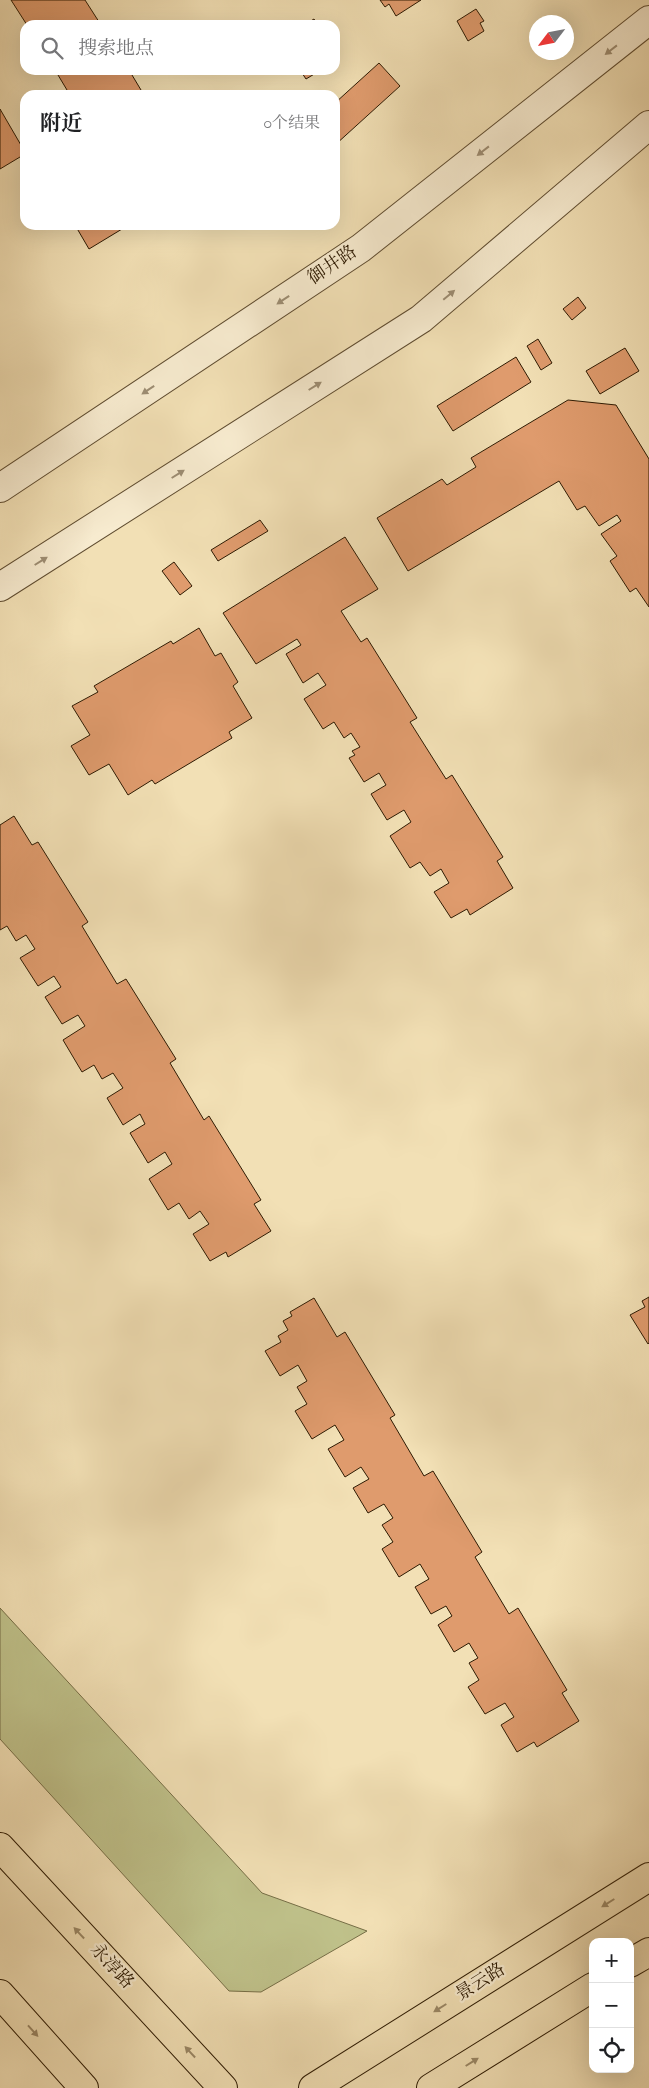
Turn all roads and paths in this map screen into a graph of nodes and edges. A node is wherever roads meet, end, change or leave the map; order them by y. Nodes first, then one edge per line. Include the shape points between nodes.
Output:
1 (649, 20) edge
2 (649, 126) edge
3 (0, 488) edge
4 (0, 587) edge
5 (0, 1847) edge
6 (649, 1877) edge
7 (649, 1952) edge
8 (634, 1961) edge
9 (589, 1989) edge
10 (0, 1994) edge
11 (84, 2088) edge
12 (223, 2088) edge
13 (313, 2088) edge
14 (431, 2088) edge

1 -> 3 street, 御井路 via 361,248
4 -> 2 street via 421,319
12 -> 5 main road, 永淳路
6 -> 13 main road, 景云路
7 - 8 main road
14 -> 9 main road
10 -> 11 main road

